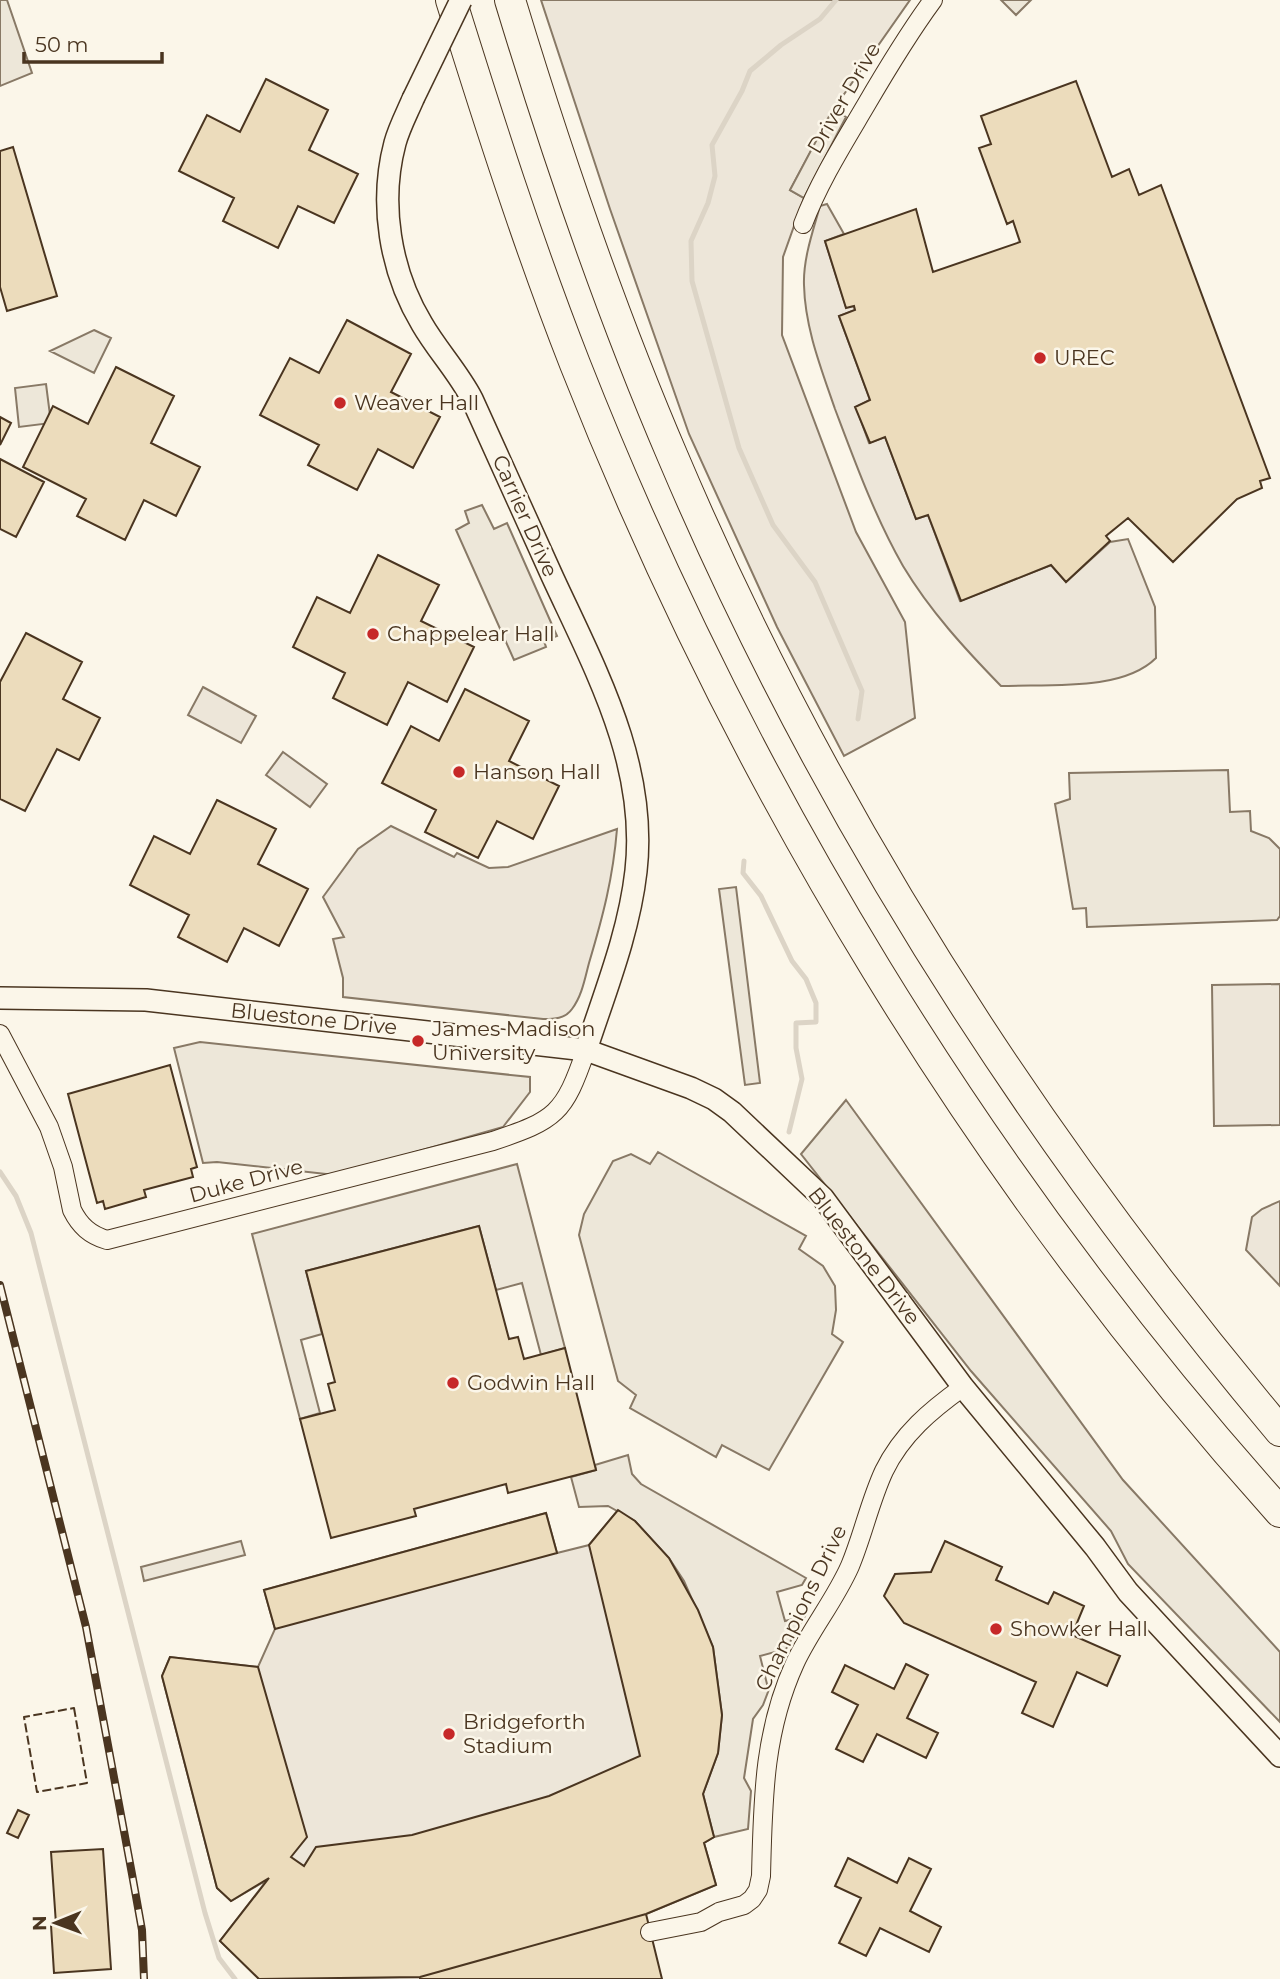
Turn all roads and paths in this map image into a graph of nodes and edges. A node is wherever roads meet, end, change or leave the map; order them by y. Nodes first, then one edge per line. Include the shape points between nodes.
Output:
1 (451, 0) edge
2 (461, 0) edge
3 (510, 0) edge
4 (933, 0) edge
5 (803, 224) dead end
6 (0, 999) edge
7 (0, 1034) edge
8 (586, 1051) junction
9 (963, 1387) junction
10 (1280, 1431) edge
11 (1280, 1512) edge
12 (1280, 1756) edge
13 (650, 1931) dead end

1 - 11 highway via 501,158 575,364 641,521 773,791 863,946 981,1129 1073,1260
2 - 8 street, Carrier Drive, bridge via 395,144 388,192 390,230 404,286 421,322 472,399 607,697 626,749 638,837 636,870 632,900
3 - 10 highway via 576,207 648,397 734,592 815,751 893,891 1058,1145 1166,1292
4 - 5 street, Driver Drive via 857,119
6 - 8 street, Bluestone Drive via 146,1000
7 - 8 street, Duke Drive via 49,1126 75,1217 86,1230 107,1240 528,1129 563,1104
8 - 9 street, Bluestone Drive via 691,1088 732,1112 823,1198
9 - 12 street, Bluestone Drive via 1128,1592
9 - 13 street, Champions Drive via 922,1419 895,1452 849,1567 790,1675 766,1759 758,1890 744,1905 701,1922

